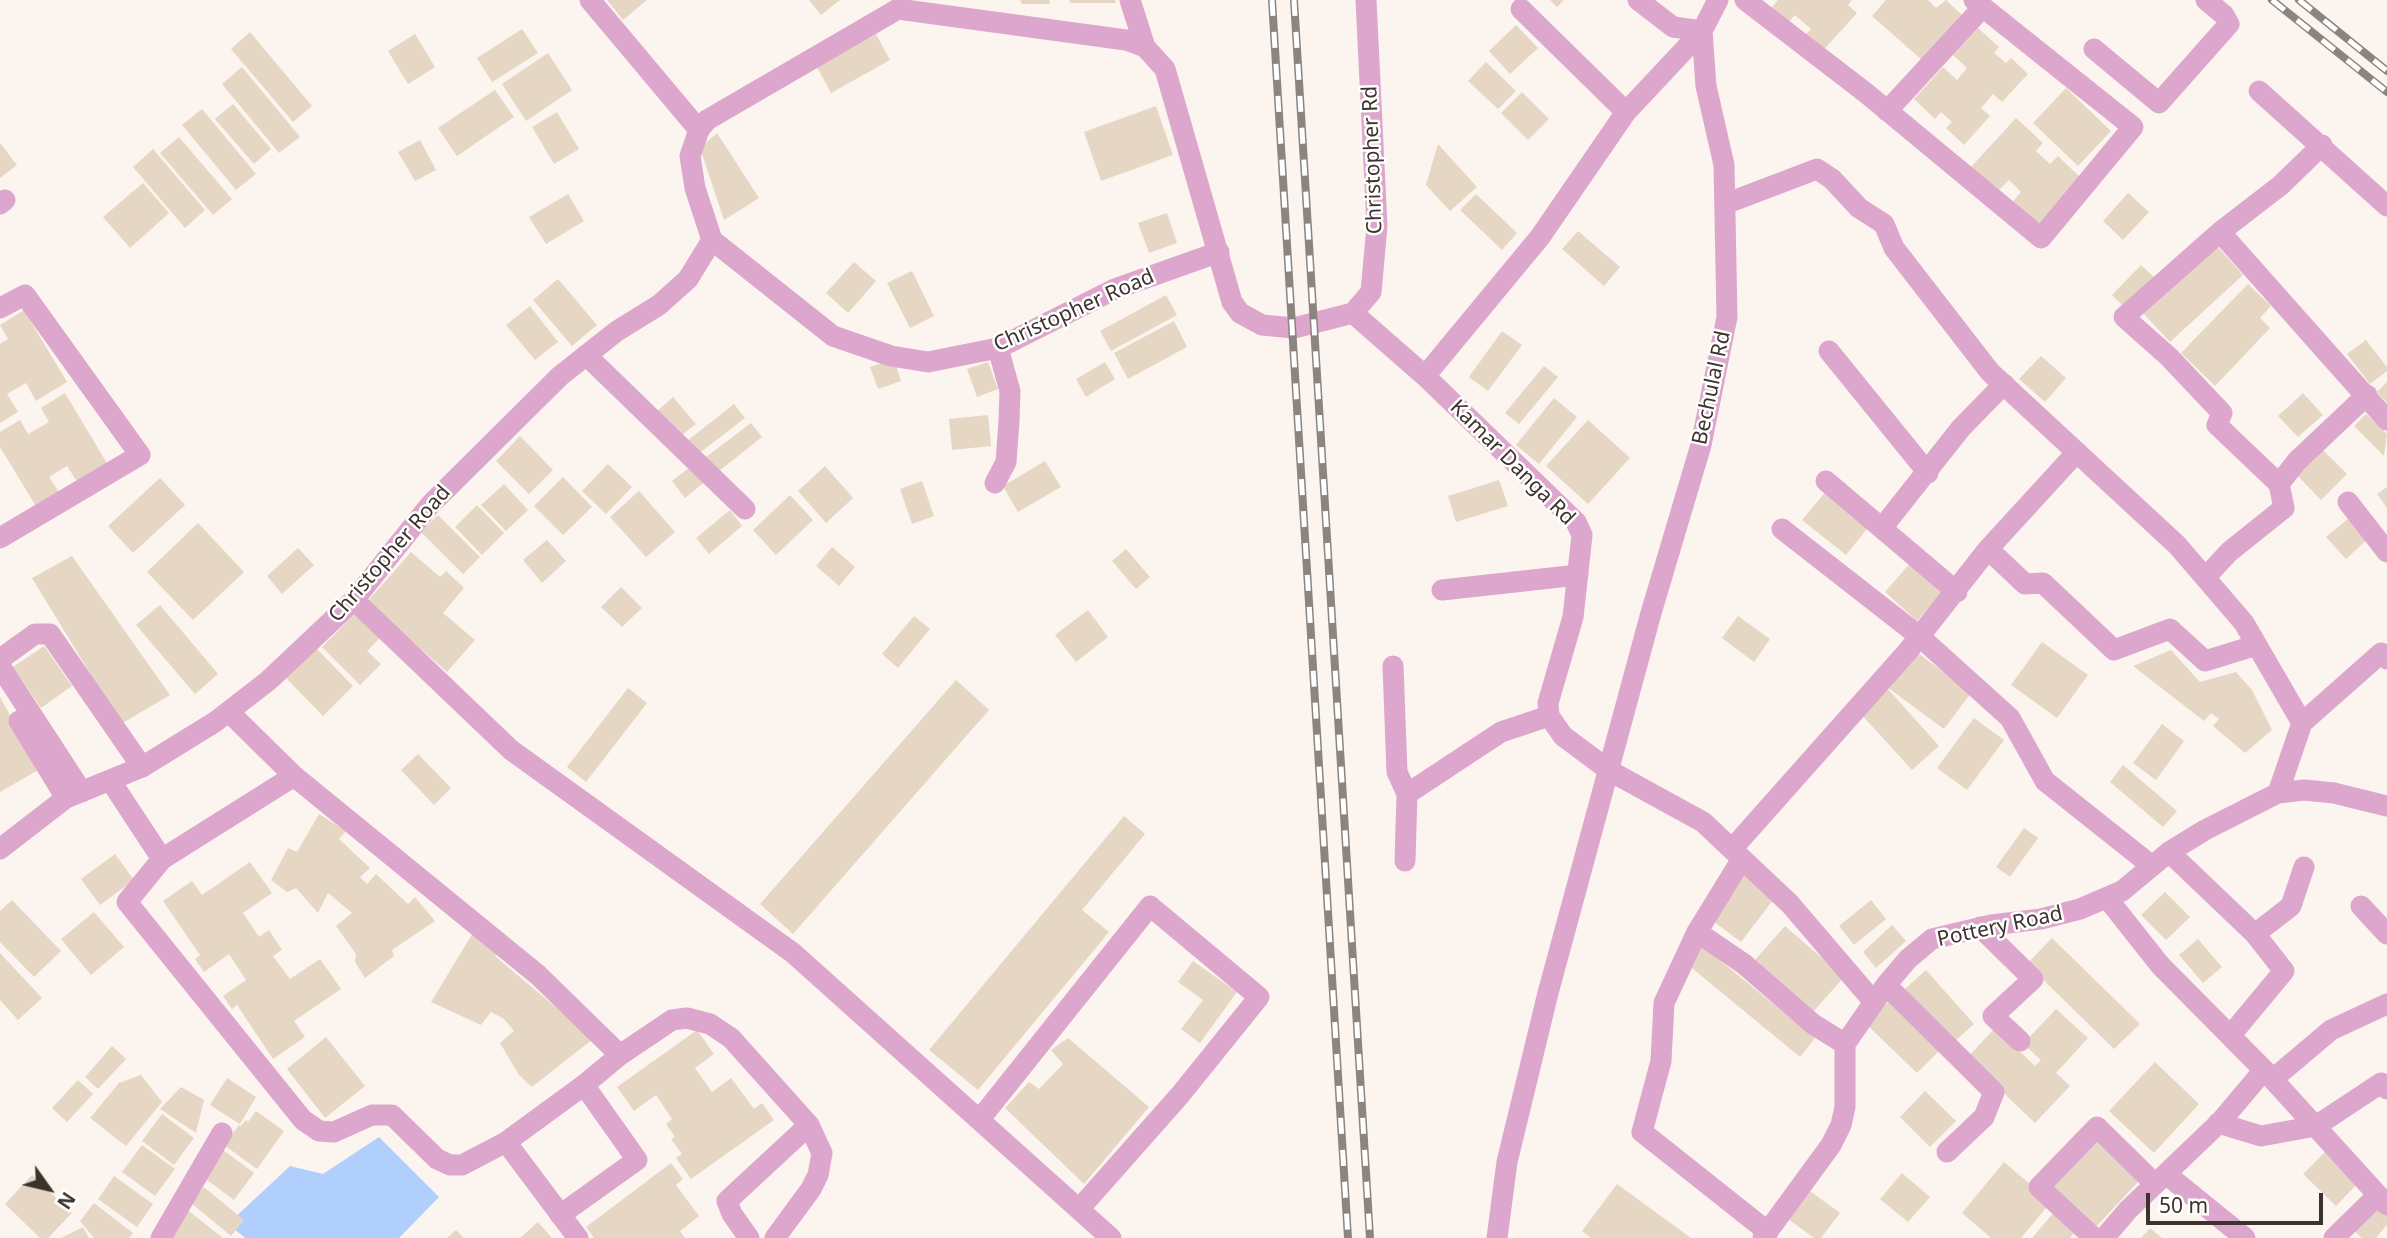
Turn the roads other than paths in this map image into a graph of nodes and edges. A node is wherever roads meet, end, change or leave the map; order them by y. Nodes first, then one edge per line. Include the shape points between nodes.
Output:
1 (590, 0) edge
2 (1130, 0) edge
3 (1366, 0) edge
4 (1638, 0) edge
5 (1718, 0) edge
6 (2206, 0) edge
7 (1754, 3) edge
8 (894, 4) edge
9 (1978, 4) edge
10 (934, 6) edge
11 (1521, 9) dead end
12 (1702, 31) junction
13 (1145, 47) junction
14 (2094, 49) dead end
15 (2259, 91) dead end
16 (1887, 111) junction
17 (1626, 112) junction
18 (699, 130) junction
19 (2322, 145) junction
20 (1725, 204) junction
21 (2387, 206) edge
22 (2220, 232) junction
23 (712, 240) junction
24 (1219, 253) junction
25 (0, 308) edge
26 (1353, 313) junction
27 (998, 348) junction
28 (1829, 351) dead end
29 (586, 355) junction
30 (1425, 376) junction
31 (2004, 384) junction
32 (2367, 395) junction
33 (2387, 420) edge
34 (2077, 452) junction
35 (1928, 473) junction
36 (1826, 481) dead end
37 (995, 483) dead end
38 (2279, 484) junction
39 (2348, 502) dead end
40 (745, 509) dead end
41 (1882, 528) junction
42 (1782, 529) dead end
43 (0, 538) edge
44 (1988, 549) junction
45 (2387, 552) edge
46 (1578, 575) junction
47 (2205, 578) junction
48 (1442, 590) dead end
49 (1957, 592) junction
50 (354, 600) junction
51 (1920, 636) junction
52 (2257, 645) junction
53 (2387, 659) edge
54 (0, 664) edge
55 (1393, 666) dead end
56 (0, 689) edge
57 (229, 712) junction
58 (1549, 716) junction
59 (2302, 723) junction
60 (142, 767) junction
61 (1609, 771) junction
62 (293, 776) junction
63 (110, 780) junction
64 (69, 792) junction
65 (2278, 793) junction
66 (1407, 794) junction
67 (2385, 805) edge
68 (0, 830) edge
69 (0, 849) edge
70 (2169, 852) junction
71 (1737, 854) junction
72 (162, 859) junction
73 (1405, 861) dead end
74 (2152, 866) junction
75 (2304, 867) dead end
76 (2107, 898) junction
77 (2361, 906) dead end
78 (1980, 928) junction
79 (1697, 932) junction
80 (2255, 934) junction
81 (2387, 934) edge
82 (1879, 993) junction
83 (2387, 1004) edge
84 (2230, 1036) junction
85 (2020, 1041) dead end
86 (1845, 1044) junction
87 (621, 1055) junction
88 (2268, 1074) junction
89 (584, 1085) junction
90 (2387, 1089) edge
91 (980, 1119) junction
92 (2218, 1123) junction
93 (809, 1125) junction
94 (2316, 1126) junction
95 (222, 1133) dead end
96 (506, 1142) junction
97 (1947, 1152) dead end
98 (2160, 1179) junction
99 (2383, 1200) edge
100 (1080, 1208) junction
101 (560, 1215) junction
102 (1766, 1235) edge
103 (161, 1238) edge
104 (578, 1238) edge
105 (749, 1238) edge
106 (775, 1238) edge
107 (1111, 1238) edge
108 (1497, 1238) edge
109 (2094, 1238) edge
110 (2104, 1238) edge
111 (2245, 1238) edge
112 (2334, 1238) edge

1 - 18 street
2 - 13 street
3 - 26 street, Christopher Rd via 1376,252 1371,292
4 - 12 street via 1673,27
5 - 12 street
6 - 14 street via 2229,23 2159,103
7 - 16 street
8 - 10 street
8 - 18 street via 729,106
9 - 16 street
9 - 16 street via 2133,127 2041,238
10 - 13 street
11 - 17 street
12 - 17 street
12 - 20 street, Bechulal Rd via 1706,86 1724,165
13 - 24 street via 1165,69
15 - 19 street
17 - 30 street via 1540,237
18 - 23 street via 692,143 690,168
19 - 21 street
19 - 22 street via 2281,186
20 - 31 street via 1817,169 1884,224 1894,248 1934,303
20 - 61 street, Bechulal Rd via 1727,317 1706,419
22 - 32 street
22 - 38 street via 2124,317 2222,413 2217,425
23 - 27 street, Christopher Road via 833,336 891,356 928,362
23 - 29 street, Christopher Road via 688,279 659,305
24 - 26 street via 1232,302 1262,326 1294,328
24 - 27 street, Christopher Road via 1115,289
25 - 43 street via 25,295 140,454
26 - 30 street, Kamar Danga Rd
27 - 37 street via 1010,391 1006,462
28 - 35 street
29 - 40 street
29 - 50 street, Christopher Road via 430,505
30 - 46 street, Kamar Danga Rd via 1576,522 1581,536
31 - 34 street
31 - 35 street via 1961,428
32 - 33 street
32 - 38 street
34 - 44 street
34 - 47 street via 2177,545
35 - 41 street
36 - 41 street
38 - 47 street via 2284,508 2229,552
39 - 45 street
41 - 49 street
42 - 51 street
44 - 49 street
44 - 52 street via 2025,584 2043,583 2114,650 2170,629 2205,661
46 - 48 street
46 - 58 street, Kamar Danga Rd via 1573,617 1548,703
47 - 52 street
49 - 51 street
50 - 57 street, Christopher Road
50 - 91 street via 511,750 793,953
51 - 71 street
51 - 74 street via 2010,718 2045,781
52 - 59 street
53 - 59 street via 2381,653
54 - 60 street via 35,634 50,634
54 - 64 street
55 - 66 street via 1397,772
56 - 64 street
57 - 60 street, Christopher Road
57 - 62 street
58 - 61 street via 1563,736
58 - 66 street via 1501,732
59 - 65 street
60 - 63 street, Christopher Road
61 - 71 street via 1703,822
61 - 108 street, Bechulal Rd via 1592,822 1507,1162
62 - 72 street
62 - 87 street via 538,975
63 - 64 street, Christopher Road
63 - 72 street
64 - 68 street
64 - 69 street, Christopher Road
65 - 67 street, Pottery Road via 2324,792
65 - 70 street, Pottery Road
66 - 73 street
70 - 74 street, Pottery Road
70 - 80 street
71 - 79 street
71 - 82 street
72 - 96 street via 127,902 303,1120 319,1131 334,1132 372,1115 392,1115 437,1159 450,1165 462,1165
74 - 76 street, Pottery Road
75 - 80 street via 2291,906
76 - 78 street, Pottery Road via 2041,919
76 - 84 street via 2160,965
77 - 81 street
78 - 82 street, Pottery Road via 1932,939
78 - 85 street via 2033,979 1993,1016
79 - 86 street
79 - 102 street via 1664,1003 1661,1060 1642,1132
80 - 84 street via 2284,971
82 - 86 street, Pottery Road
82 - 97 street via 1994,1092 1984,1117
83 - 88 street via 2331,1030
84 - 88 street
86 - 102 street via 1841,1125
87 - 89 street
87 - 93 street via 671,1020 687,1018 710,1024 731,1038
88 - 92 street
88 - 94 street
89 - 96 street
89 - 101 street via 636,1160
90 - 94 street via 2381,1083
91 - 100 street
91 - 100 street via 1150,906 1259,997
92 - 94 street via 2261,1136
92 - 98 street
93 - 105 street via 727,1201
93 - 106 street via 822,1153 818,1175
94 - 99 street
95 - 103 street
96 - 101 street
98 - 109 street via 2097,1127 2039,1187
98 - 110 street
98 - 111 street
99 - 112 street
100 - 107 street
101 - 104 street

